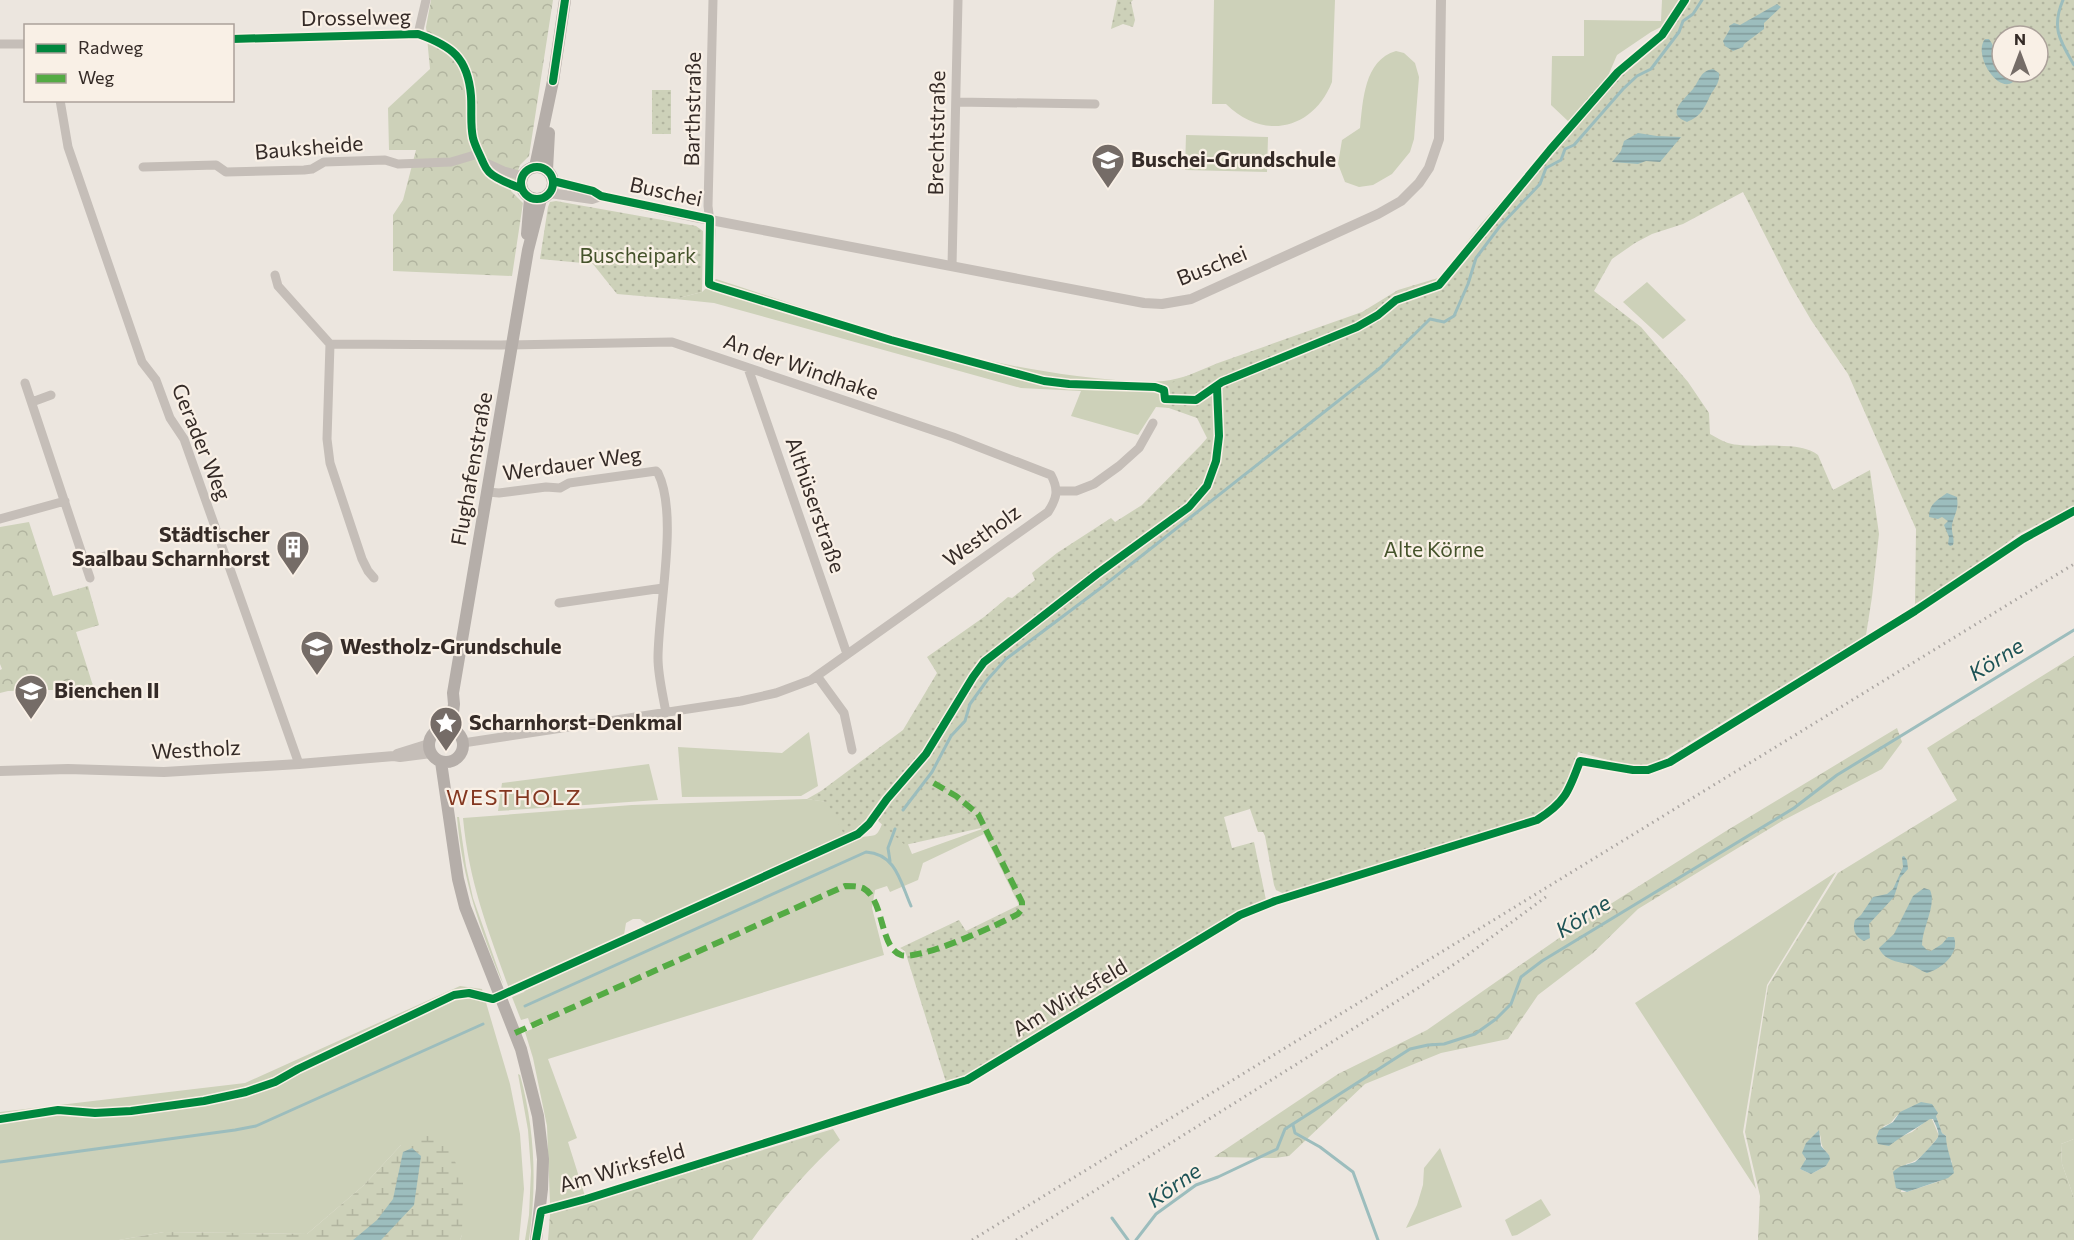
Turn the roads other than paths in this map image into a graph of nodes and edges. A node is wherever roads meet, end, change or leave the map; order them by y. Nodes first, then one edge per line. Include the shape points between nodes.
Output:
1 (426, 0) edge
2 (565, 0) edge
3 (713, 0) edge
4 (958, 0) edge
5 (1441, 0) edge
6 (418, 34) junction
7 (234, 39) edge
8 (0, 44) edge
9 (24, 44) edge
10 (60, 102) edge
11 (956, 102) junction
12 (1095, 104) dead end
13 (480, 157) junction
14 (143, 167) dead end
15 (522, 176) joint
16 (540, 185) junction
17 (710, 219) junction
18 (952, 266) junction
19 (275, 275) dead end
20 (709, 284) dead end
21 (330, 345) junction
22 (513, 345) junction
23 (748, 368) junction
24 (25, 383) dead end
25 (51, 395) dead end
26 (32, 402) junction
27 (1153, 423) dead end
28 (1058, 491) junction
29 (488, 492) junction
30 (65, 501) junction
31 (0, 519) edge
32 (105, 556) dead end
33 (86, 562) junction
34 (90, 578) dead end
35 (374, 578) dead end
36 (663, 588) junction
37 (559, 603) dead end
38 (847, 654) junction
39 (817, 676) junction
40 (666, 713) junction
41 (446, 729) junction
42 (463, 743) junction
43 (430, 749) junction
44 (852, 750) dead end
45 (447, 761) junction
46 (1580, 761) dead end
47 (299, 764) junction
48 (0, 771) edge
49 (541, 1210) junction
50 (536, 1240) edge

1 - 6 street, Drosselweg
2 - 16 main road, Flughafenstraße
3 - 17 street, Barthstraße
4 - 11 street, Brechtstraße
5 - 18 street, Buschei via 1439,139 1419,183 1401,201 1378,214 1191,299 1171,304 1144,303
6 - 7 street, Drosselweg
6 - 13 street, Drosselweg via 441,43 465,66 473,139
8 - 9 street
10 - 47 street, Gerader Weg via 68,147 141,362 156,380 170,418 184,439
11 - 12 street
11 - 18 street, Brechtstraße
13 - 14 street, Bauksheide via 398,164 385,160 324,162 304,170 226,172 216,165
13 - 15 street
13 - 16 street via 498,179
15 - 16 main road via 528,170
16 - 17 street, Buschei via 591,199 601,196
16 - 22 main road, Flughafenstraße
17 - 18 street, Buschei
17 - 20 street, Buschei
19 - 21 street via 278,286
21 - 22 street, An der Windhake
21 - 35 street via 330,463 362,559
22 - 23 street, An der Windhake via 672,342
22 - 29 main road, Flughafenstraße
23 - 28 street, An der Windhake via 953,437 1051,475
23 - 38 street, Althüserstraße
24 - 26 street
25 - 26 street
26 - 30 street
27 - 28 street via 1139,448 1094,484 1076,491
28 - 38 street, Westholz via 1048,512
29 - 36 street, Werdauer Weg via 560,488 569,483 656,471 667,521
29 - 41 main road, Flughafenstraße via 454,704
30 - 31 street
30 - 33 street
32 - 33 street
33 - 34 street
36 - 37 street
36 - 40 street via 658,660
38 - 39 street, Westholz
39 - 40 street, Westholz via 765,696
39 - 44 street via 844,713
40 - 42 street, Westholz
41 - 42 main road via 458,733
41 - 43 main road via 432,735
42 - 45 main road via 460,755
43 - 45 main road via 436,760
43 - 47 street, Westholz
45 - 49 main road via 444,788 465,907 531,1082 543,1159
46 - 49 street, Am Wirksfeld via 1563,800 1537,820 1240,915 967,1080 594,1197
47 - 48 street, Westholz via 156,773
49 - 50 main road

